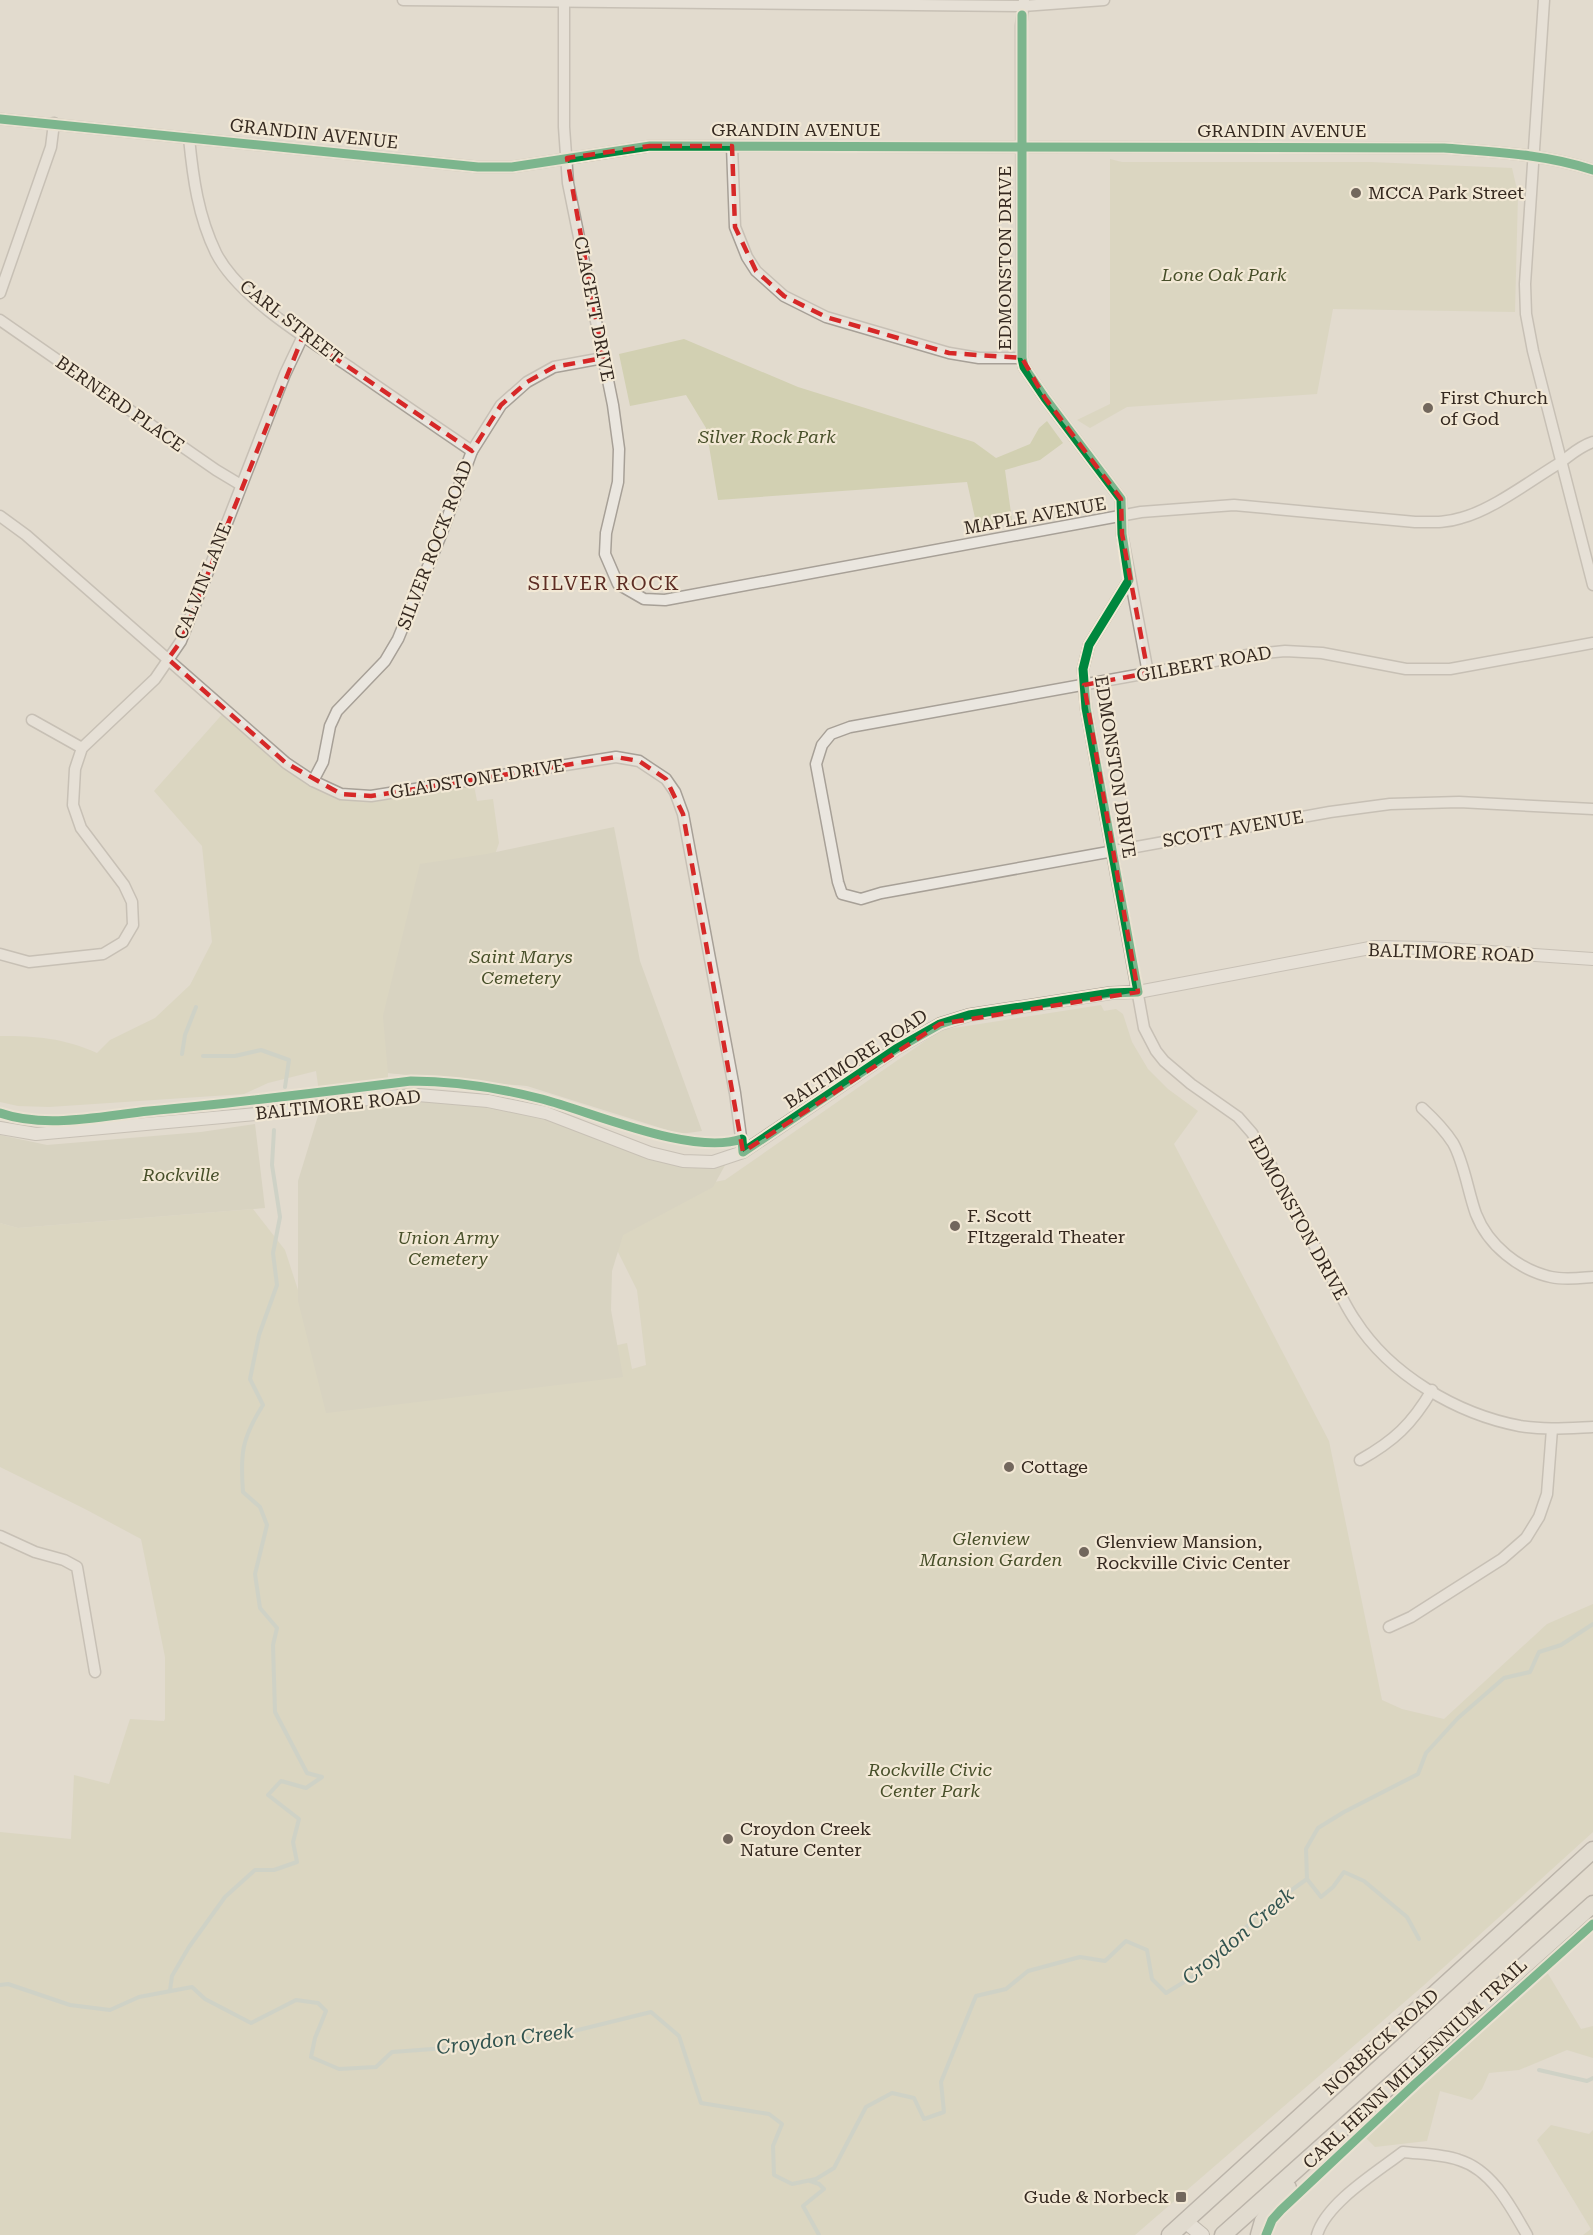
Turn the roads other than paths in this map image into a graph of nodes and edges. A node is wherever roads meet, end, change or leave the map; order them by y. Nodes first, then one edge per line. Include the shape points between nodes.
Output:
1 (403, 0) edge
2 (1104, 0) edge
3 (1544, 0) edge
4 (564, 1) edge
5 (1024, 3) edge
6 (0, 119) edge
7 (54, 123) junction
8 (189, 138) junction
9 (732, 146) junction
10 (1021, 147) junction
11 (1533, 156) junction
12 (567, 158) junction
13 (1593, 170) edge
14 (0, 292) edge
15 (0, 320) edge
16 (303, 336) junction
17 (603, 358) junction
18 (1022, 358) junction
19 (1593, 442) edge
20 (472, 451) junction
21 (1562, 461) junction
22 (241, 485) junction
23 (0, 516) edge
24 (1122, 517) junction
25 (1129, 580) junction
26 (1593, 585) edge
27 (644, 599) joint
28 (1593, 643) edge
29 (168, 659) junction
30 (1148, 673) junction
31 (1084, 685) junction
32 (32, 720) dead end
33 (82, 748) junction
34 (314, 781) junction
35 (1593, 809) edge
36 (1112, 852) junction
37 (842, 894) joint
38 (0, 954) edge
39 (1593, 959) edge
40 (1138, 992) junction
41 (1422, 1108) dead end
42 (0, 1128) edge
43 (743, 1152) junction
44 (1593, 1277) edge
45 (1432, 1390) junction
46 (1593, 1427) edge
47 (1552, 1429) junction
48 (1360, 1460) dead end
49 (0, 1536) edge
50 (1389, 1627) dead end
51 (95, 1672) dead end
52 (1593, 1850) edge
53 (1593, 1904) edge
54 (1309, 2159) junction
55 (1185, 2221) junction
56 (1170, 2235) edge
57 (1202, 2235) edge
58 (1223, 2235) edge
59 (1259, 2235) edge
60 (1317, 2235) edge
61 (1527, 2235) edge

1 - 4 street
2 - 5 street
3 - 11 street
4 - 5 street
4 - 12 street, CLAGETT DRIVE
5 - 10 street, EDMONSTON DRIVE
6 - 7 street, GRANDIN AVENUE
7 - 8 street, GRANDIN AVENUE
7 - 14 street via 51,147
8 - 12 street, GRANDIN AVENUE via 477,167
8 - 16 street, CARL STREET via 200,214 217,255 243,290
9 - 10 street, GRANDIN AVENUE
9 - 12 street, GRANDIN AVENUE via 650,146
9 - 18 street via 735,227 756,271 784,296 826,317 949,353
10 - 11 street, GRANDIN AVENUE via 1444,148
10 - 18 street, EDMONSTON DRIVE
11 - 13 street, GRANDIN AVENUE
11 - 21 street via 1526,314
12 - 17 street, CLAGETT DRIVE via 568,183
15 - 22 street, BERNERD PLACE
16 - 20 street, CARL STREET
16 - 22 street, CALVIN LANE
17 - 20 street, SILVER ROCK ROAD via 554,368 527,382 501,405
17 - 27 street, CLAGETT DRIVE via 619,449 618,482 605,554 618,584
18 - 24 street, EDMONSTON DRIVE via 1045,398 1115,490
19 - 21 street, MAPLE AVENUE
20 - 34 street, SILVER ROCK ROAD via 398,639 385,661 337,711
21 - 24 street, MAPLE AVENUE via 1483,509 1444,522 1234,505
21 - 26 street
22 - 29 street, CALVIN LANE via 181,641
23 - 29 street, GLADSTONE DRIVE
24 - 25 street, EDMONSTON DRIVE
24 - 27 street, MAPLE AVENUE via 665,600
25 - 30 street, EDMONSTON DRIVE
25 - 31 street, EDMONSTON DRIVE via 1089,645
28 - 30 street, GILBERT ROAD via 1450,669 1406,669 1285,651
29 - 33 street, CALVIN LANE via 155,679
29 - 34 street, GLADSTONE DRIVE via 286,763
30 - 31 street, GILBERT ROAD
31 - 36 street, EDMONSTON DRIVE
31 - 37 street, GILBERT ROAD via 850,727 831,734 822,745 816,764
32 - 33 street
33 - 38 street via 75,769 73,805 81,828 124,885 132,902 132,925 123,942 103,954 29,962
34 - 43 street, GLADSTONE DRIVE via 341,794 371,796 616,757 639,762 666,779 684,814
35 - 36 street, SCOTT AVENUE via 1459,802 1390,804
36 - 37 street, SCOTT AVENUE via 861,899
36 - 40 street, EDMONSTON DRIVE
39 - 40 street, BALTIMORE ROAD via 1375,947
40 - 43 street, BALTIMORE ROAD via 992,1012 940,1024 896,1049
40 - 45 street, EDMONSTON DRIVE via 1144,1028 1156,1051 1191,1084 1238,1117 1252,1133 1356,1322 1387,1359
41 - 44 street via 1454,1145 1483,1229 1503,1252 1524,1267 1551,1277
42 - 43 street, BALTIMORE ROAD via 36,1134 418,1095 488,1101 546,1113 650,1153 683,1161 712,1162
45 - 47 street, EDMONSTON DRIVE via 1490,1418
45 - 48 street via 1402,1432
46 - 47 street, EDMONSTON DRIVE
47 - 50 street via 1547,1494 1526,1538 1502,1559
49 - 51 street via 77,1567
52 - 55 main road, NORBECK ROAD
53 - 54 main road
54 - 58 main road
54 - 59 main road via 1263,2221
55 - 56 main road, NORBECK ROAD
55 - 57 main road
60 - 61 street via 1320,2224 1350,2191 1403,2152 1459,2160 1482,2172 1510,2205

